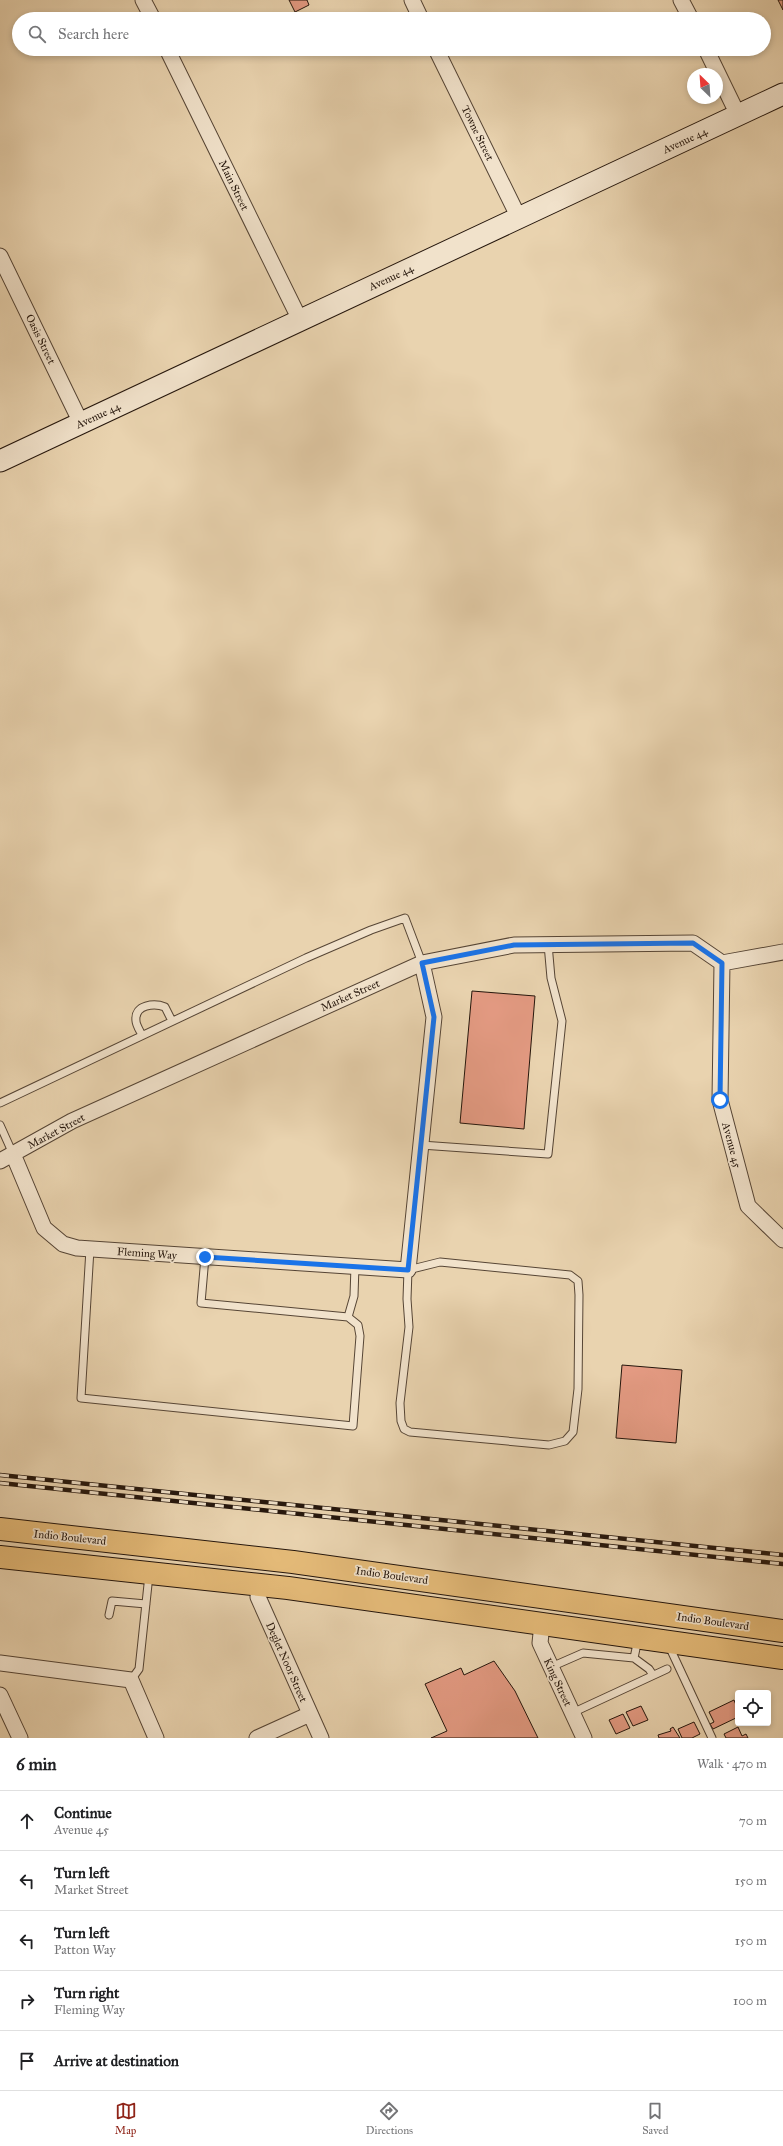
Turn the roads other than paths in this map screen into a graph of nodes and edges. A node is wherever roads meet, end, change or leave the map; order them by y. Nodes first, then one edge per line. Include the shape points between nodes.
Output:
1 (143, 0) edge
2 (412, 0) edge
3 (681, 0) edge
4 (149, 12) edge
5 (418, 12) edge
6 (687, 12) edge
7 (171, 56) edge
8 (439, 56) edge
9 (709, 56) edge
10 (783, 94) edge
11 (738, 115) junction
12 (519, 218) junction
13 (0, 256) edge
14 (300, 320) junction
15 (82, 423) junction
16 (0, 461) edge
17 (548, 944) junction
18 (783, 952) edge
19 (422, 963) junction
20 (722, 963) junction
21 (172, 1021) junction
22 (142, 1036) junction
23 (0, 1103) edge
24 (0, 1125) edge
25 (421, 1145) junction
26 (6, 1158) edge
27 (783, 1240) edge
28 (90, 1249) junction
29 (205, 1257) junction
30 (355, 1266) junction
31 (408, 1270) junction
32 (348, 1317) junction
33 (0, 1529) edge
34 (138, 1544) junction
35 (0, 1553) edge
36 (218, 1553) junction
37 (0, 1557) edge
38 (149, 1573) junction
39 (408, 1578) junction
40 (260, 1585) junction
41 (500, 1590) junction
42 (146, 1604) junction
43 (109, 1615) dead end
44 (684, 1617) junction
45 (542, 1624) junction
46 (783, 1631) edge
47 (676, 1643) junction
48 (783, 1647) edge
49 (636, 1648) junction
50 (783, 1658) edge
51 (0, 1663) edge
52 (551, 1667) junction
53 (667, 1669) dead end
54 (653, 1675) junction
55 (131, 1680) junction
56 (0, 1695) edge
57 (4, 1713) edge
58 (572, 1713) junction
59 (310, 1714) junction
60 (20, 1738) edge
61 (156, 1738) edge
62 (257, 1738) edge
63 (321, 1738) edge
64 (584, 1738) edge
65 (712, 1738) edge

1 - 4 street
2 - 5 street
3 - 6 street
7 - 14 street, Main Street
8 - 12 street, Towne Street
9 - 11 street
10 - 11 street, Avenue 44
11 - 12 street, Avenue 44
12 - 14 street, Avenue 44
13 - 15 street, Oasis Street
14 - 15 street, Avenue 44
15 - 16 street, Avenue 44
17 - 19 street, Market Street via 514,945
17 - 20 street, Market Street via 693,943
17 - 25 lane via 550,978 562,1022 548,1154
18 - 20 street
19 - 21 lane via 405,918 306,958
19 - 25 street via 434,1017
19 - 26 street, Market Street via 72,1121
20 - 27 street, Avenue 45 via 720,1100 748,1206
21 - 22 lane
21 - 22 lane via 165,1007 150,1004 143,1007 137,1013 136,1020
22 - 23 lane
24 - 26 lane
25 - 31 street
26 - 28 street, Fleming Way via 44,1228 63,1244
28 - 29 street, Fleming Way
28 - 32 lane via 81,1398 352,1426 360,1336 358,1325
29 - 30 street, Fleming Way
29 - 32 lane via 202,1303
30 - 31 street, Fleming Way
30 - 32 lane via 354,1296
31 - 31 lane via 440,1262 570,1275 578,1281 578,1388 573,1432 565,1441 549,1445 410,1432 404,1428 400,1403 409,1327
33 - 34 main road, Indio Boulevard
34 - 35 main road via 98,1550 27,1543 9,1547
34 - 36 main road, Indio Boulevard
36 - 39 main road, Indio Boulevard
36 - 40 main road via 243,1567
37 - 38 main road
38 - 40 main road
38 - 42 lane
39 - 40 main road via 363,1582 290,1573 274,1576
39 - 41 main road, Indio Boulevard
40 - 45 main road
40 - 59 street, Deglet Noor Street via 258,1598
41 - 44 main road, Indio Boulevard
41 - 45 main road via 526,1606
42 - 43 lane via 112,1601
42 - 55 lane via 139,1669
44 - 45 main road via 641,1621 570,1612 555,1615
44 - 46 main road, Indio Boulevard
45 - 49 main road
45 - 52 street, King Street via 540,1643
47 - 48 main road via 730,1639
47 - 49 main road
47 - 50 main road
47 - 65 lane
49 - 52 lane via 583,1653
49 - 54 lane
51 - 55 street
52 - 58 street, King Street
53 - 54 lane
54 - 58 lane
55 - 61 street
56 - 57 street
57 - 60 street
58 - 64 street, King Street
59 - 62 street
59 - 63 street, Deglet Noor Street

